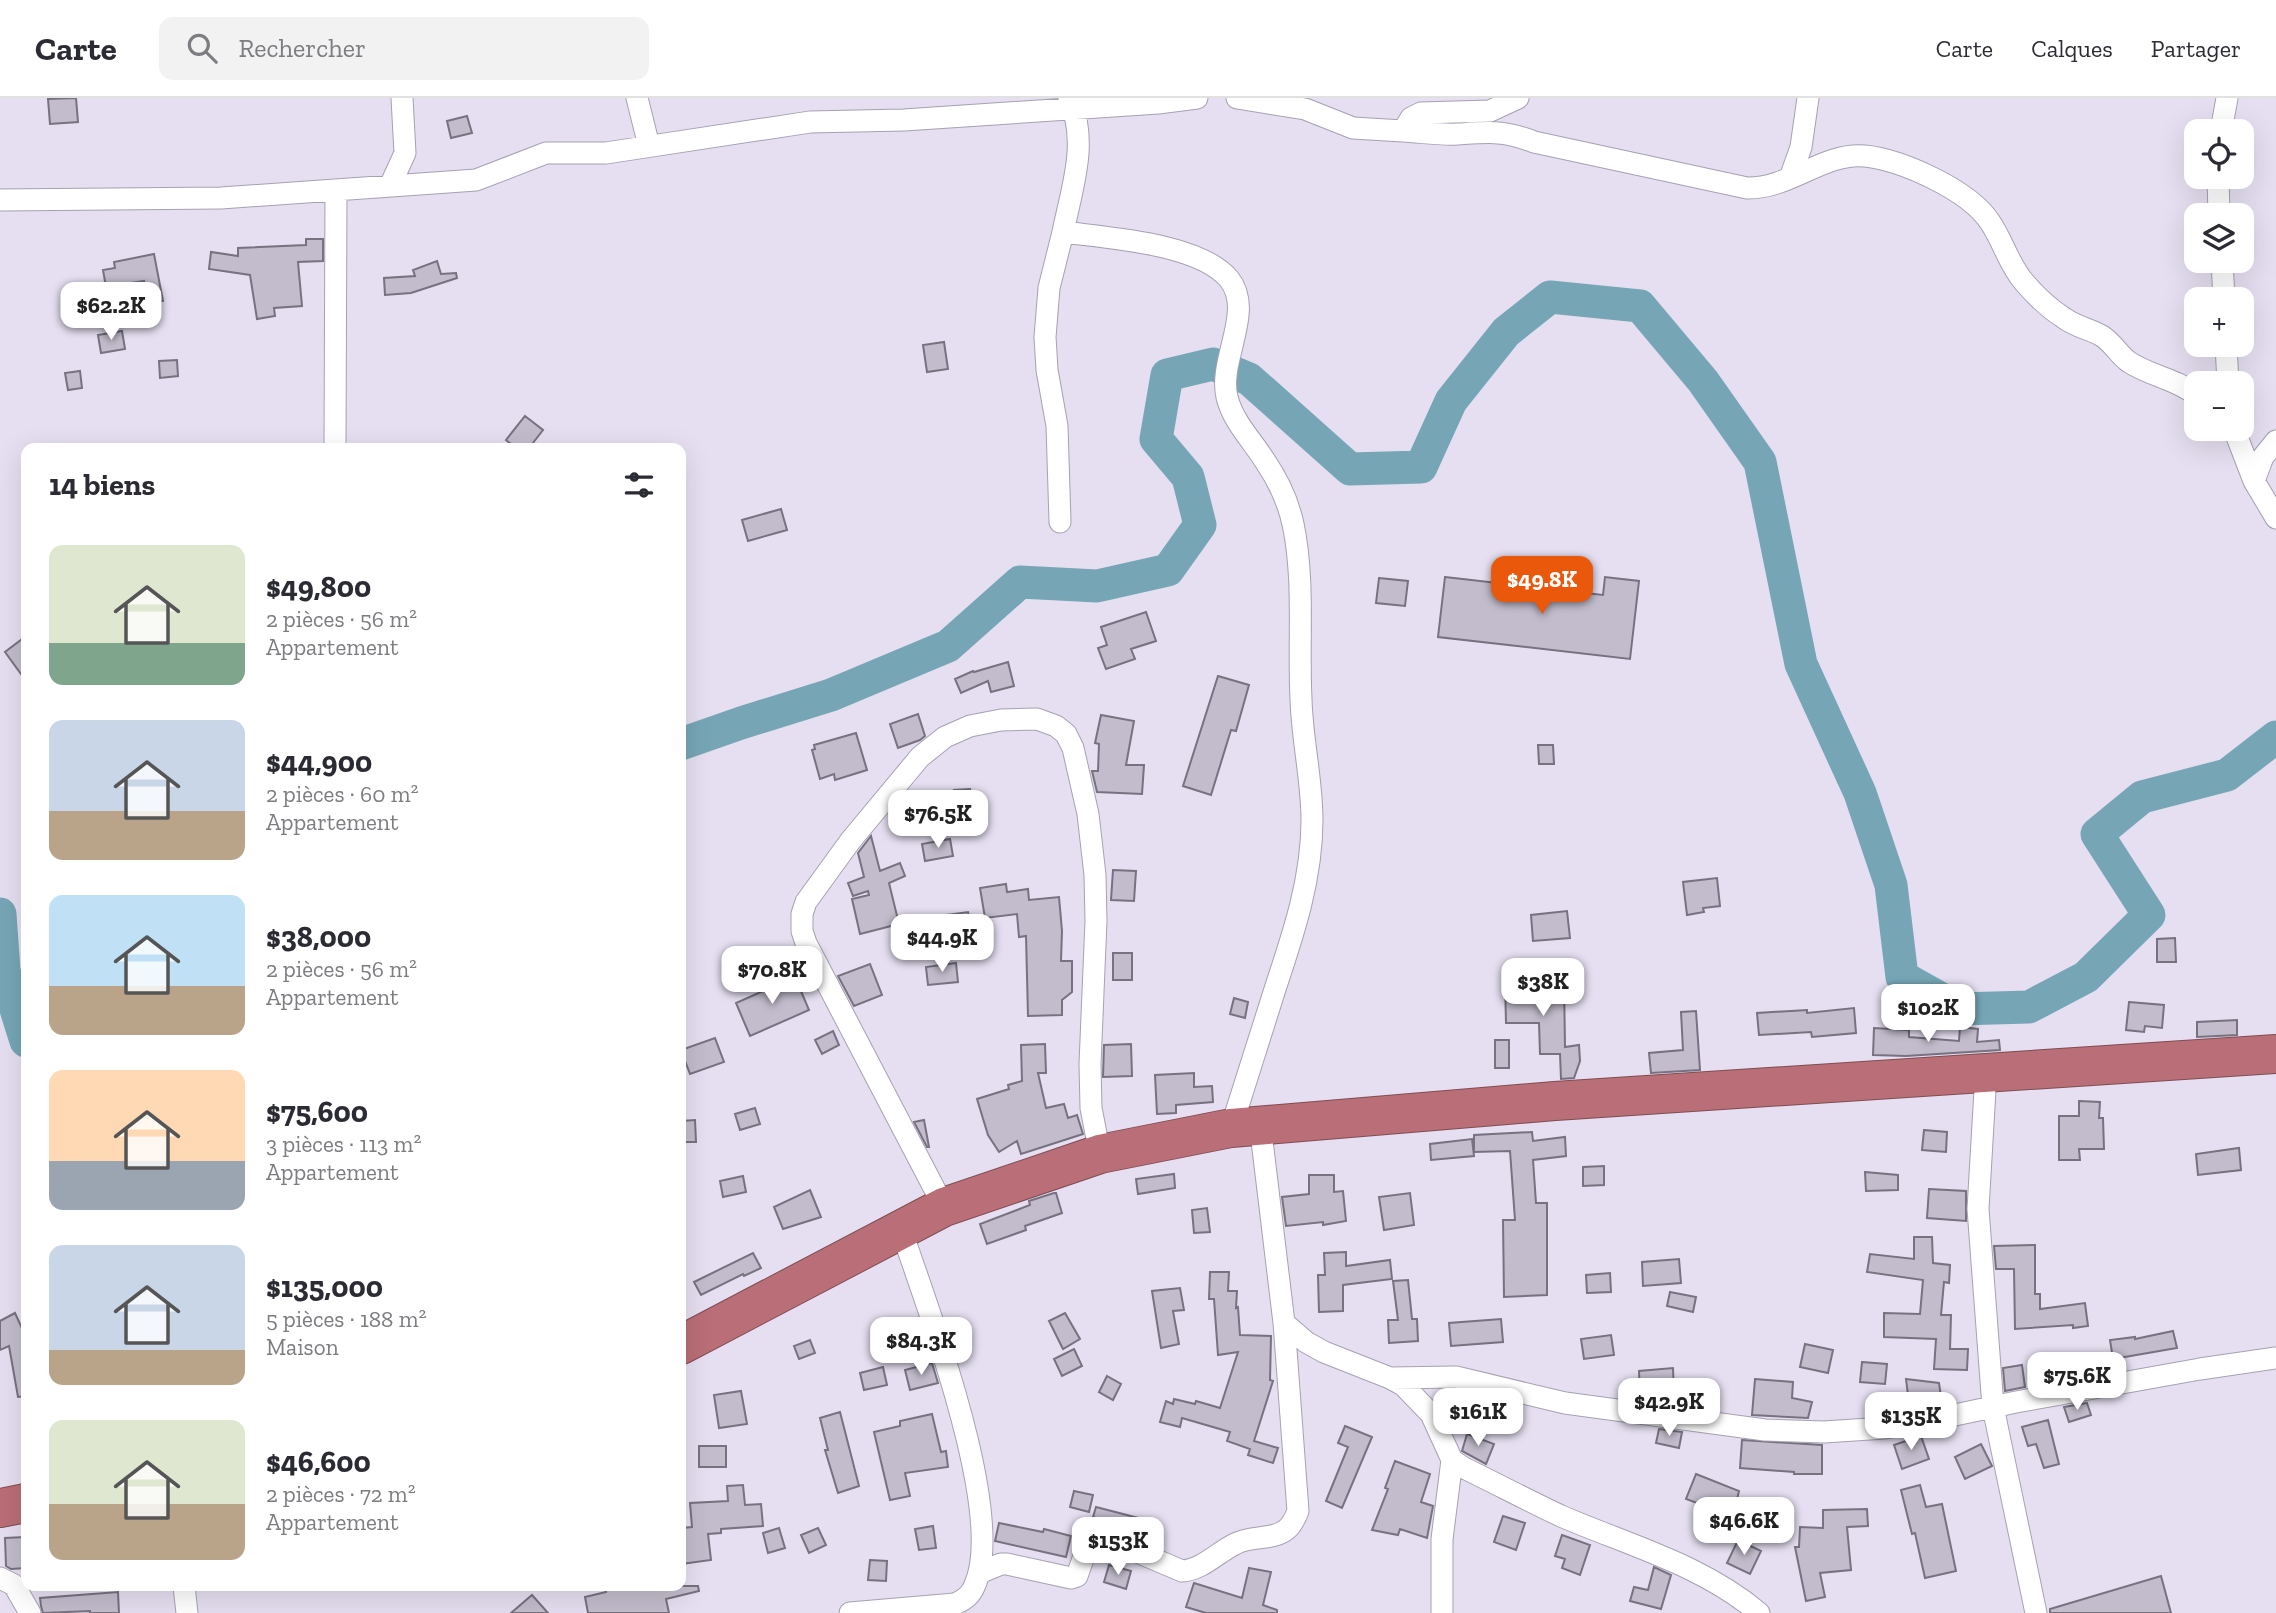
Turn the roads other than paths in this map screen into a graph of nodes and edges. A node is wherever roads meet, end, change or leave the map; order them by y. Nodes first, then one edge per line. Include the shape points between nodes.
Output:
1 (402, 98) edge
2 (637, 98) edge
3 (1194, 98) edge
4 (1237, 98) edge
5 (1518, 98) edge
6 (1808, 98) edge
7 (2227, 98) edge
8 (1071, 103) edge
9 (2223, 119) edge
10 (1403, 131) junction
11 (649, 146) junction
12 (1790, 178) junction
13 (390, 186) junction
14 (336, 190) junction
15 (0, 200) edge
16 (1063, 232) junction
17 (2184, 386) edge
18 (2238, 441) edge
19 (2276, 441) edge
20 (335, 443) edge
21 (2255, 481) junction
22 (2276, 518) edge
23 (1060, 522) dead end
24 (2276, 1054) edge
25 (1986, 1073) junction
26 (1245, 1126) junction
27 (1100, 1154) junction
28 (944, 1207) junction
29 (901, 1229) junction
30 (1284, 1323) junction
31 (686, 1342) edge
32 (2276, 1358) edge
33 (1390, 1378) junction
34 (1993, 1407) junction
35 (1452, 1460) junction
36 (21, 1504) edge
37 (0, 1508) edge
38 (979, 1573) junction
39 (0, 1578) edge
40 (185, 1591) edge
41 (30, 1613) edge
42 (187, 1613) edge
43 (850, 1613) edge
44 (1442, 1613) edge
45 (1759, 1613) edge
46 (2036, 1613) edge

1 - 13 street via 405,153
2 - 11 street
3 - 8 street
4 - 10 street via 1305,109 1353,128
5 - 10 street via 1490,111 1421,113 1411,118
6 - 12 street via 1801,147
7 - 9 street
8 - 11 street via 904,120 830,120
8 - 16 street via 1079,142
10 - 12 street via 1518,135 1747,188
11 - 13 street via 590,154 546,153 476,180
12 - 17 street via 1853,155 1878,158 1934,177 1989,220 2023,282 2062,317 2102,336 2129,361
13 - 14 street
14 - 15 street via 188,199
14 - 20 street
16 - 23 street via 1049,288 1045,337 1057,426
16 - 26 street via 1161,246 1193,256 1228,278 1238,304 1224,383 1234,416 1279,483 1293,523 1312,822 1304,893
18 - 21 street
19 - 21 street via 2263,457
21 - 22 street
24 - 25 highway
25 - 26 highway
25 - 34 street via 1978,1209
26 - 27 highway
26 - 30 street
27 - 28 highway
27 - 28 street via 1091,1108 1090,1064 1096,875 1073,748 1066,734 1037,719 970,726 945,737 919,757 851,840 802,914 806,943
28 - 29 highway
29 - 31 highway
29 - 38 street via 963,1423 980,1504
30 - 33 street via 1324,1352
30 - 38 street via 1298,1511 1286,1531 1236,1543 1192,1570 1182,1571 1128,1548 1085,1553 1077,1576 1071,1578 1007,1564
32 - 34 street
33 - 34 street via 1455,1377 1564,1403 1765,1430 1885,1428
33 - 35 street via 1431,1414
34 - 46 street
35 - 44 street via 1442,1539
35 - 45 street via 1561,1516 1720,1585
36 - 37 highway
38 - 43 street via 967,1598 955,1604
39 - 41 street via 14,1585
40 - 42 street

